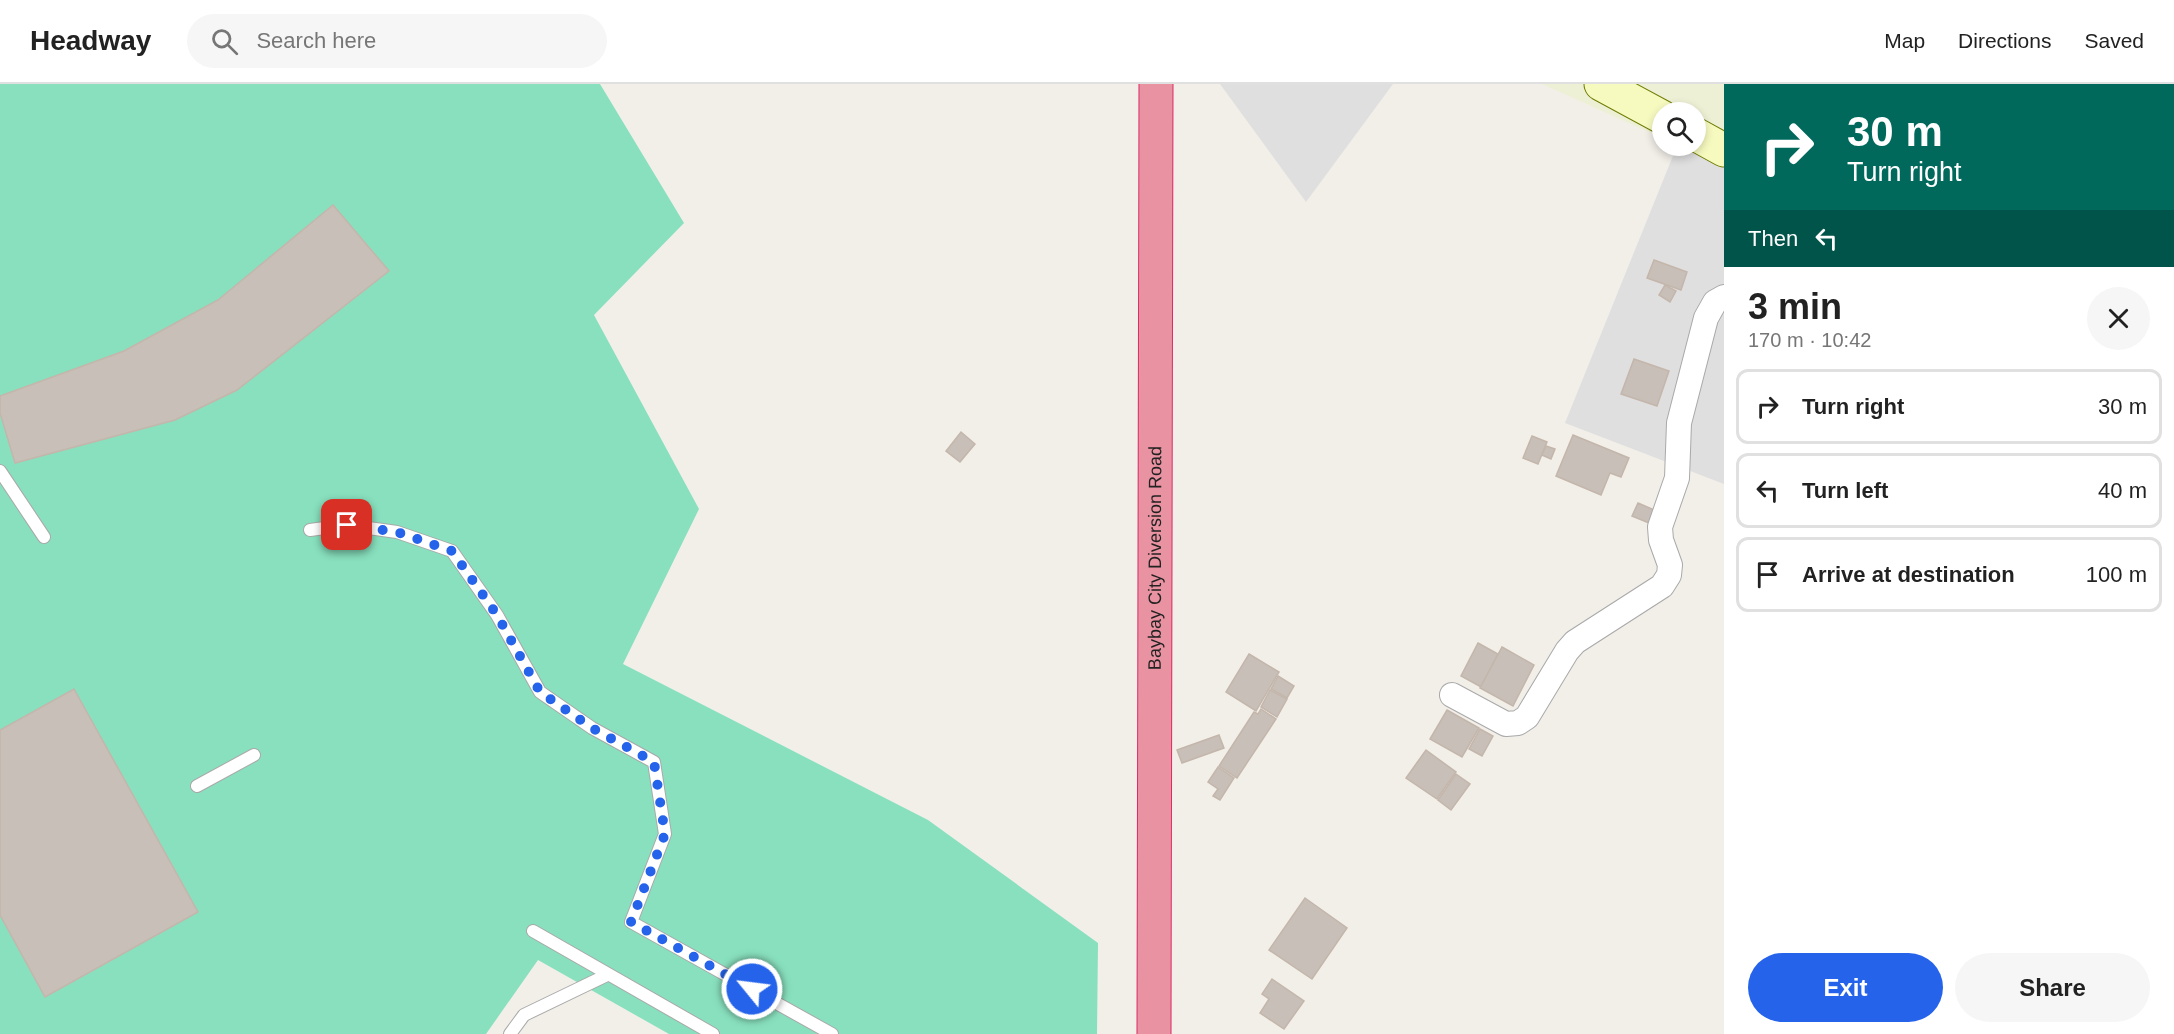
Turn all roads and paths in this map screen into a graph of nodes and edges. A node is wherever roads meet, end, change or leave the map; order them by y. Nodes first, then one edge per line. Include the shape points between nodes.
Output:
1 (1156, 84) edge
2 (1601, 84) edge
3 (1652, 112) edge
4 (1706, 140) edge
5 (1724, 150) edge
6 (1724, 297) edge
7 (0, 471) edge
8 (310, 530) dead end
9 (44, 537) dead end
10 (1452, 695) dead end
11 (254, 755) dead end
12 (197, 786) dead end
13 (533, 931) dead end
14 (607, 975) junction
15 (510, 1034) edge
16 (713, 1034) edge
17 (832, 1034) edge
18 (1154, 1034) edge

1 - 18 highway, Baybay City Diversion Road
2 - 3 street
4 - 5 street
6 - 10 street via 1714,302 1706,318 1679,423 1677,478 1660,527 1670,565 1666,581 1575,642 1527,717 1518,723 1506,724
7 - 9 lane
8 - 17 lane via 347,525 367,527 397,532 452,551 497,615 540,692 592,728 654,762 665,834 631,922
11 - 12 lane
13 - 14 lane
14 - 15 lane via 524,1015
14 - 16 lane

